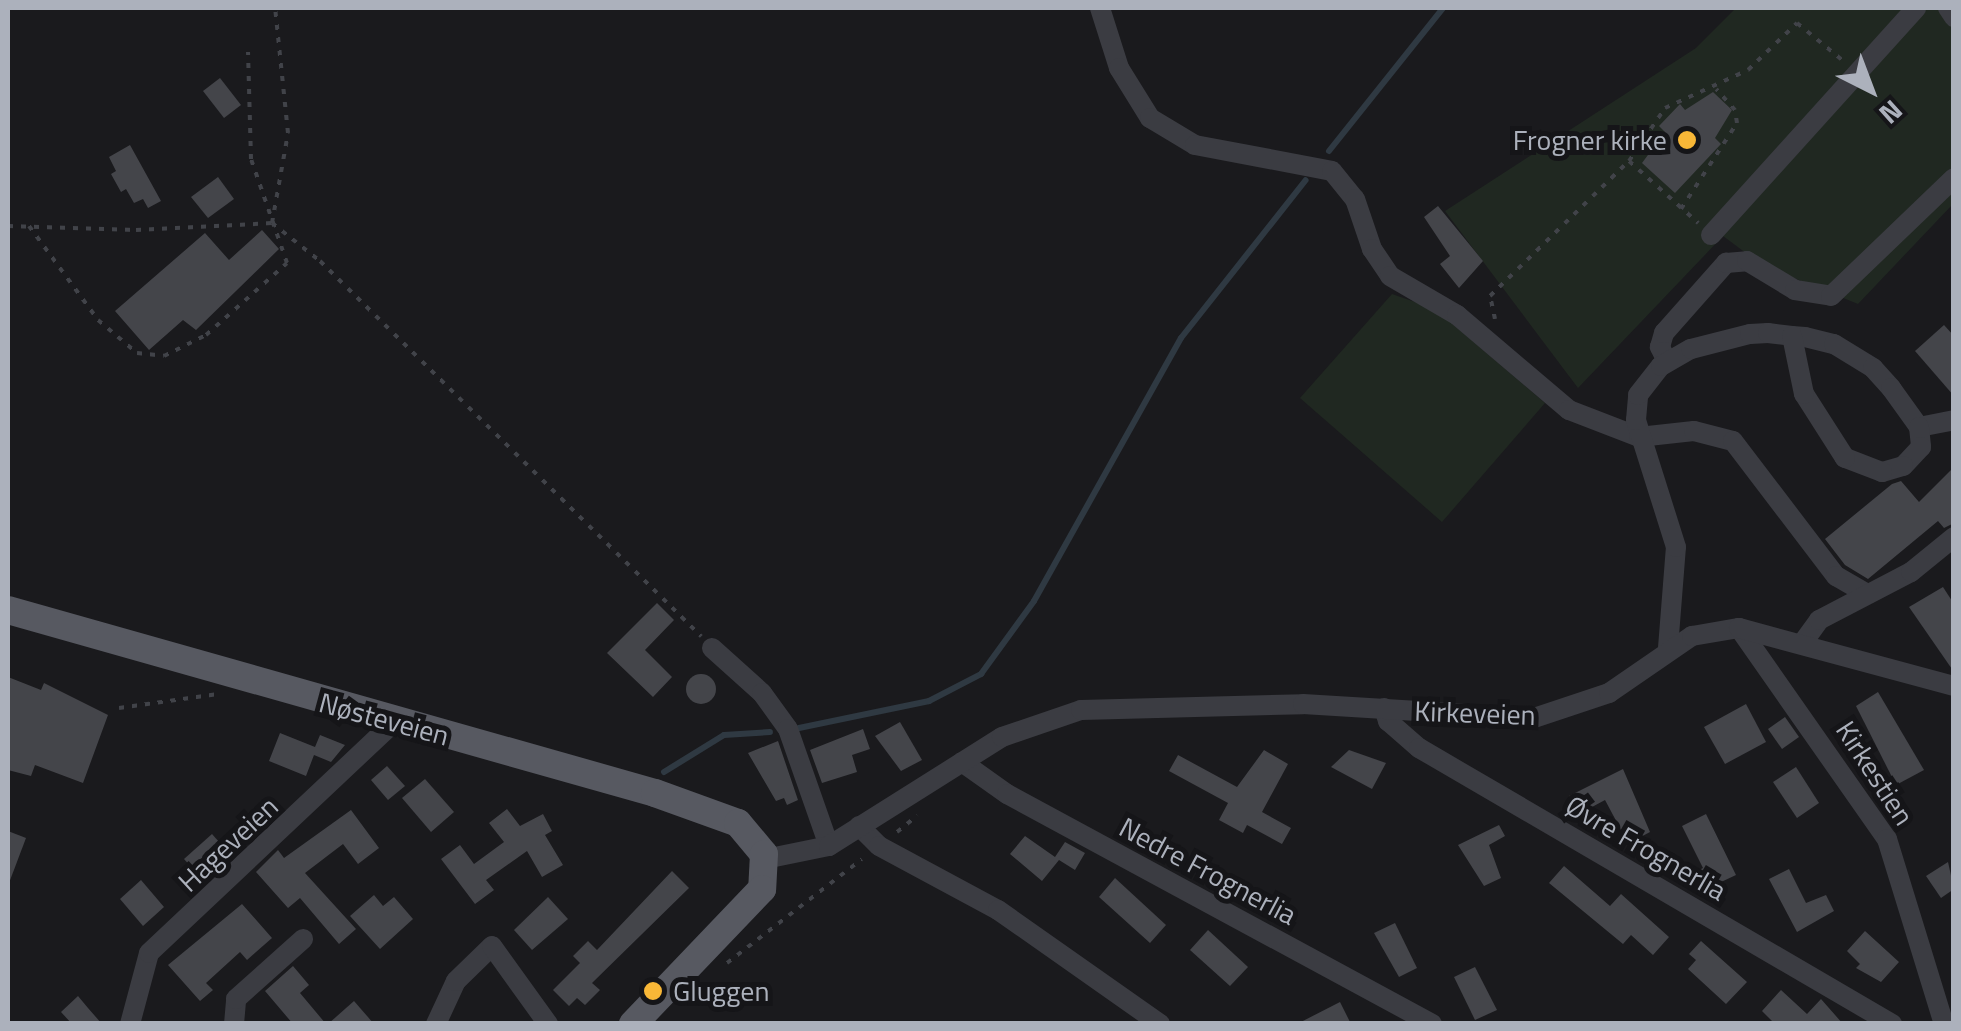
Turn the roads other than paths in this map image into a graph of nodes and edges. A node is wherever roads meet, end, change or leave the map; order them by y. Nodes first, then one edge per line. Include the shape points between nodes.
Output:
1 (1100, 8) edge
2 (1916, 8) edge
3 (1948, 8) edge
4 (1954, 17) edge
5 (1954, 178) edge
6 (1711, 235) road end
7 (1792, 336) junction
8 (1667, 361) junction
9 (1954, 420) edge
10 (1919, 427) junction
11 (1639, 437) junction
12 (1954, 537) edge
13 (1866, 594) junction
14 (8, 610) edge
15 (1739, 628) junction
16 (1804, 640) junction
17 (712, 648) road end
18 (1668, 648) junction
19 (1954, 686) edge
20 (1384, 708) junction
21 (394, 722) junction
22 (962, 762) junction
23 (859, 826) junction
24 (829, 846) junction
25 (760, 848) junction
26 (304, 939) dead end
27 (130, 1024) edge
28 (234, 1024) edge
29 (436, 1024) edge
30 (548, 1024) edge
31 (633, 1024) edge
32 (1160, 1024) edge
33 (1432, 1024) edge
34 (1892, 1024) edge
35 (1944, 1024) edge

1 - 11 street via 1118,68 1150,118 1195,145 1332,171 1356,199 1372,250 1390,276 1457,315 1569,410
2 - 6 street
3 - 4 street
5 - 8 street via 1831,296 1795,290 1746,261 1726,263 1664,333 1660,346
7 - 8 street via 1731,337
7 - 10 street via 1854,353
7 - 10 street via 1804,394 1845,458 1868,471 1895,470 1917,455
8 - 11 street via 1638,395
9 - 10 street
11 - 13 street via 1694,430 1732,441 1836,576
11 - 18 street via 1676,547
12 - 13 street via 1912,572
13 - 16 street via 1819,620
14 - 21 main road, Nøsteveien
15 - 16 street
15 - 18 street, Kirkeveien via 1706,632
15 - 35 street, Kirkestien via 1881,828 1907,890
16 - 19 street
17 - 24 street via 762,693 788,729
18 - 20 street, Kirkeveien via 1609,692 1557,714 1511,719
20 - 22 street, Kirkeveien via 1204,702 1081,710 1023,726
20 - 34 street, Øvre Frognerlia via 1388,721 1420,748
21 - 25 main road, Nøsteveien via 704,808
21 - 27 street, Hageveien via 148,953
22 - 23 street, Kirkeveien
22 - 33 street, Nedre Frognerlia via 1008,794
23 - 24 street, Kirkeveien
23 - 32 street via 879,846 998,910
24 - 25 street, Kirkeveien
25 - 31 main road via 762,888 748,910
26 - 28 street via 236,999
29 - 30 street via 456,981 492,946

